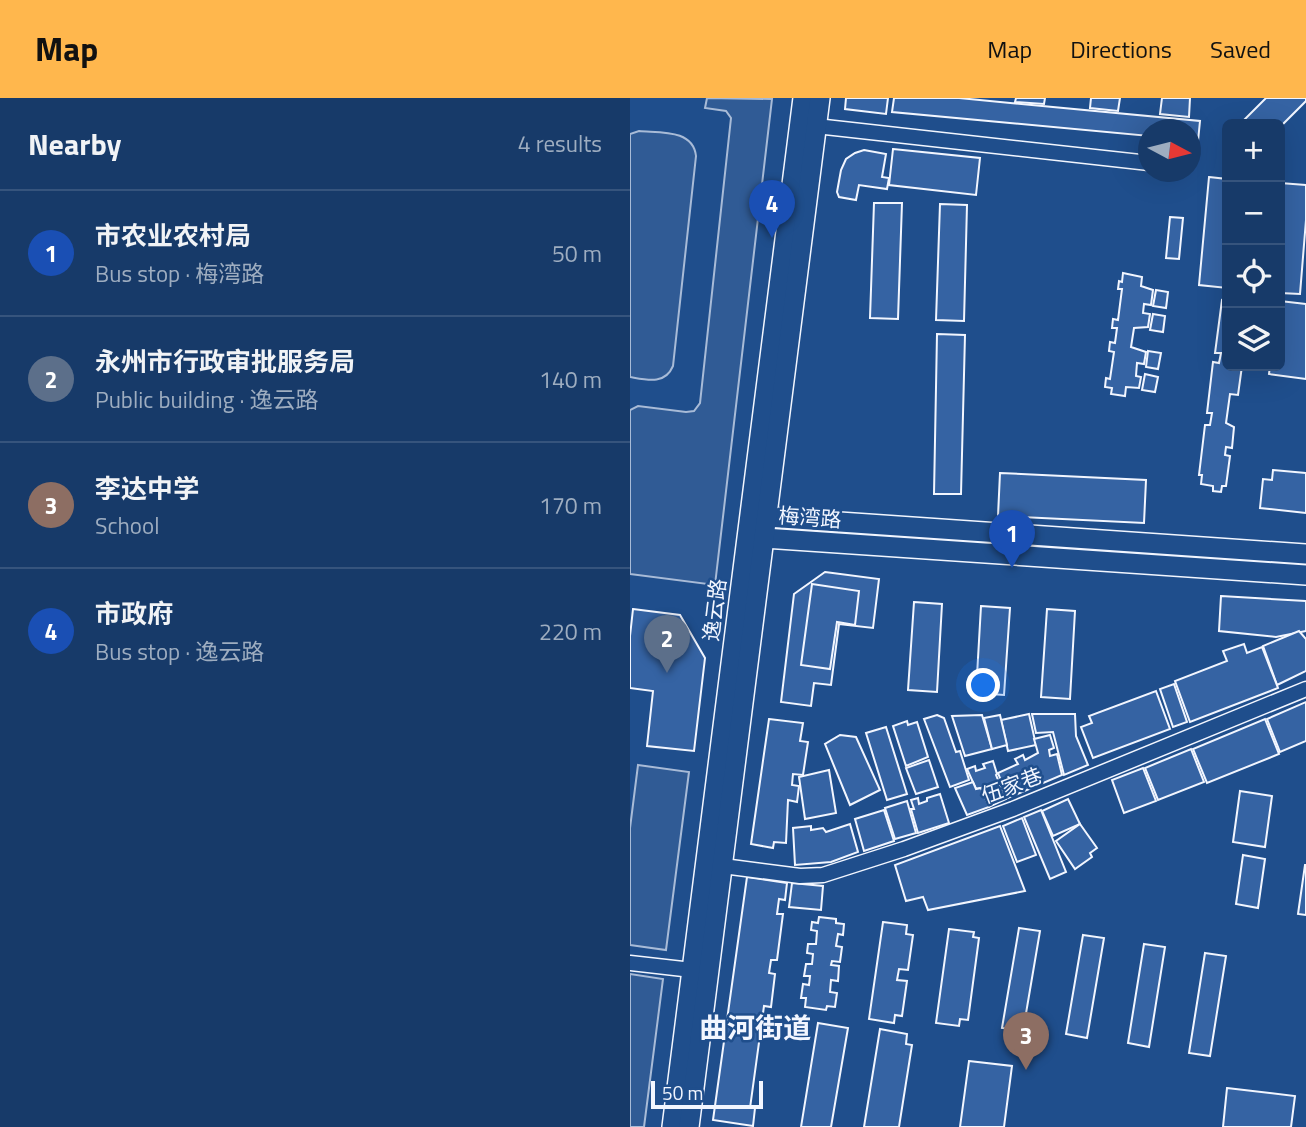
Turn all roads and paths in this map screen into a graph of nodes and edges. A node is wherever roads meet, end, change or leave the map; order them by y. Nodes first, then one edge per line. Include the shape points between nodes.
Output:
1 (803, 98) edge
2 (820, 98) edge
3 (816, 126) junction
4 (1138, 162) edge
5 (767, 517) junction
6 (757, 532) junction
7 (1306, 554) edge
8 (1306, 575) edge
9 (1306, 689) edge
10 (723, 866) junction
11 (630, 963) edge
12 (692, 970) junction
13 (672, 1127) edge
14 (689, 1127) edge

1 - 6 street, 逸云路
2 - 3 street, 逸云路
3 - 4 street
3 - 5 street, 逸云路
5 - 6 street, 逸云路
5 - 7 street, 梅湾路
6 - 8 street, 梅湾路
6 - 10 street, 逸云路
6 - 12 street, 逸云路
9 - 10 street, 伍家巷 via 1013,809 822,875
10 - 14 street, 逸云路
11 - 12 street
12 - 13 street, 逸云路

